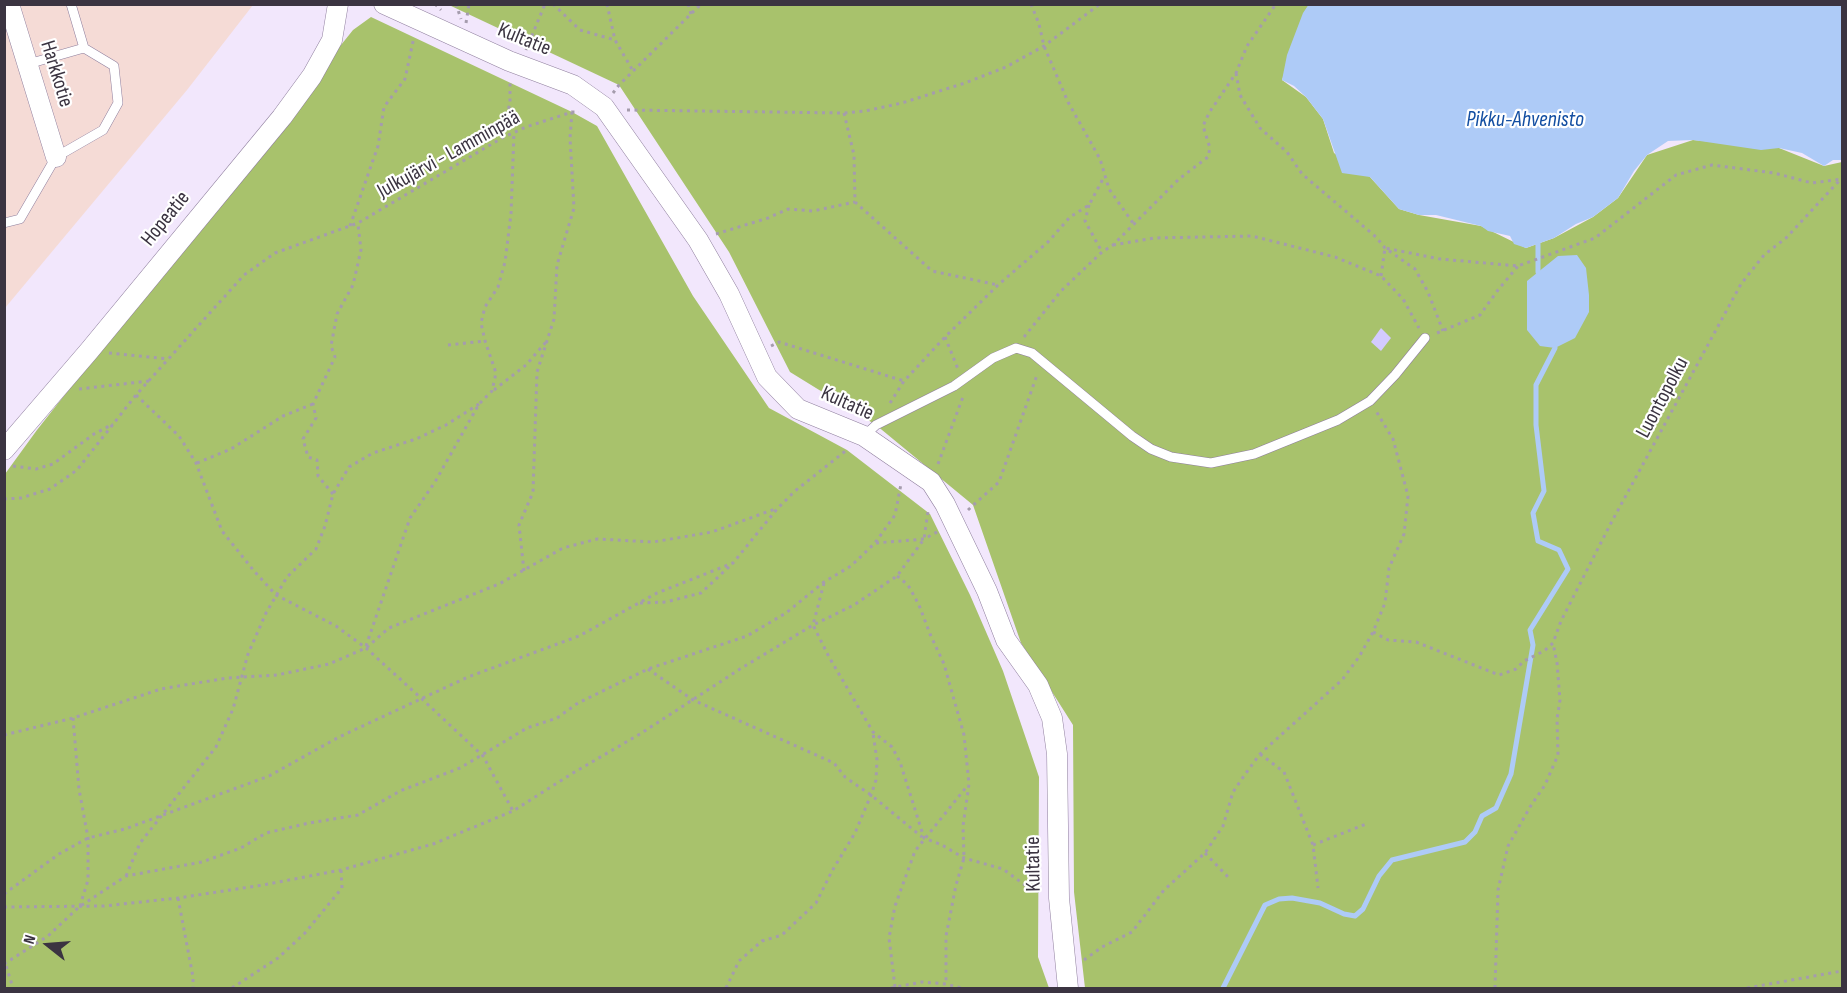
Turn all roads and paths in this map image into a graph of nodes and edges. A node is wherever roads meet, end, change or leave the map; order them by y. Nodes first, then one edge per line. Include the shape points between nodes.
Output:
1 (9, 4) edge
2 (71, 4) edge
3 (338, 4) edge
4 (384, 4) edge
5 (469, 4) edge
6 (545, 4) edge
7 (553, 4) edge
8 (607, 4) edge
9 (688, 4) edge
10 (701, 4) edge
11 (1031, 4) edge
12 (1100, 4) edge
13 (1276, 4) edge
14 (691, 15) junction
15 (419, 20) junction
16 (465, 31) dead end
17 (615, 40) junction
18 (1044, 46) junction
19 (84, 48) junction
20 (514, 63) junction
21 (27, 64) junction
22 (633, 71) junction
23 (1236, 73) junction
24 (604, 107) junction
25 (572, 112) junction
26 (844, 113) junction
27 (514, 133) junction
28 (502, 138) junction
29 (56, 157) junction
30 (1104, 177) junction
31 (1841, 180) edge
32 (855, 202) junction
33 (1089, 205) junction
34 (4, 223) edge
35 (358, 223) junction
36 (1133, 223) junction
37 (350, 226) junction
38 (698, 240) junction
39 (1113, 244) junction
40 (1385, 248) junction
41 (1102, 252) junction
42 (1518, 266) junction
43 (1381, 276) junction
44 (998, 285) junction
45 (1443, 330) junction
46 (945, 337) junction
47 (1425, 338) junction
48 (547, 340) junction
49 (485, 341) junction
50 (448, 345) dead end
51 (1016, 348) junction
52 (89, 351) junction
53 (755, 352) junction
54 (168, 359) junction
55 (1042, 362) junction
56 (964, 378) junction
57 (149, 381) junction
58 (904, 381) junction
59 (492, 391) junction
60 (53, 392) junction
61 (136, 395) junction
62 (1370, 401) junction
63 (313, 404) junction
64 (480, 405) junction
65 (115, 423) junction
66 (870, 430) junction
67 (10, 444) edge
68 (196, 463) junction
69 (909, 467) junction
70 (931, 482) junction
71 (333, 494) junction
72 (4, 499) edge
73 (777, 509) junction
74 (954, 523) junction
75 (924, 539) junction
76 (875, 543) junction
77 (733, 563) junction
78 (524, 571) junction
79 (897, 576) junction
80 (824, 582) junction
81 (276, 595) junction
82 (638, 603) junction
83 (813, 625) junction
84 (1373, 632) junction
85 (1552, 644) junction
86 (366, 648) junction
87 (648, 669) junction
88 (242, 677) junction
89 (422, 699) junction
90 (693, 700) junction
91 (73, 718) junction
92 (873, 732) junction
93 (4, 735) edge
94 (1260, 754) junction
95 (483, 756) junction
96 (969, 784) junction
97 (871, 795) junction
98 (513, 811) junction
99 (162, 815) junction
100 (1366, 824) dead end
101 (88, 838) junction
102 (924, 838) junction
103 (1313, 845) junction
104 (1205, 853) junction
105 (964, 858) junction
106 (341, 870) junction
107 (126, 876) junction
108 (1228, 877) dead end
109 (1318, 888) dead end
110 (4, 894) edge
111 (178, 898) junction
112 (1059, 898) junction
113 (4, 907) edge
114 (79, 907) junction
115 (5, 962) edge
116 (1842, 971) edge
117 (946, 984) junction
118 (1068, 985) edge
119 (14, 988) edge
120 (193, 988) edge
121 (232, 988) edge
122 (726, 988) edge
123 (893, 988) edge
124 (961, 988) edge
125 (1495, 988) edge
126 (1746, 988) edge

1 - 21 street, Harkkotie
2 - 19 lane
3 - 52 street, Hopeatie via 332,40 312,76
4 - 15 street, Kultatie
5 - 16 path
6 - 20 path
7 - 17 path via 580,30
8 - 17 path
9 - 14 path
10 - 14 path
11 - 18 path
12 - 18 path, Julkujärvi - Lamminpää
13 - 23 path via 1247,46
14 - 22 path
15 - 20 street, Kultatie
15 - 37 path via 405,79 384,107 378,146
17 - 22 path
18 - 26 path, Julkujärvi - Lamminpää via 966,83 902,102
18 - 30 path via 1068,102 1100,159
19 - 21 lane
19 - 29 lane via 114,66 118,103 103,130
20 - 24 street, Kultatie via 573,85
20 - 28 path
21 - 29 street, Harkkotie
22 - 24 path
23 - 36 path via 1203,126 1210,148 1208,157
23 - 40 path via 1240,95 1260,128 1287,152 1302,174
24 - 25 path, Julkujärvi - Lamminpää
24 - 26 path, Julkujärvi - Lamminpää via 635,112
24 - 38 street, Kultatie
25 - 27 path, Julkujärvi - Lamminpää
25 - 48 path via 574,208 556,265 554,319
26 - 32 path via 854,155
27 - 28 path, Julkujärvi - Lamminpää
27 - 49 path via 505,262 498,286 485,307
28 - 35 path, Julkujärvi - Lamminpää
29 - 34 lane via 20,219
30 - 33 path
30 - 36 path
31 - 42 path via 1812,183 1774,173 1713,165 1676,176 1595,238
31 - 85 path, Luontopolku via 1786,238 1764,255 1741,284 1616,515
32 - 38 path via 813,211 788,209
32 - 44 path via 932,271
33 - 41 path via 1085,221
33 - 44 path via 1071,216 1048,242
35 - 37 path, Julkujärvi - Lamminpää
35 - 63 path via 361,250 353,285 337,314 331,346 335,357
36 - 39 path
37 - 54 path, Julkujärvi - Lamminpää via 275,253 244,275
38 - 53 street, Kultatie via 729,294
39 - 41 path
39 - 43 path via 1154,238 1252,236 1335,257
40 - 42 path via 1440,259
40 - 43 path
40 - 45 path via 1415,269
41 - 51 path via 1061,291
42 - 45 path via 1480,315
43 - 47 path via 1403,299
44 - 46 path
45 - 47 path
46 - 56 path
46 - 58 path
47 - 62 lane
48 - 59 path via 526,365
48 - 78 path via 537,372 533,492 519,525
49 - 50 path
49 - 59 path via 496,373
51 - 55 lane via 1032,353
51 - 56 lane
52 - 54 path
52 - 60 street, Hopeatie
53 - 58 path via 779,342
53 - 66 street, Kultatie via 766,377 798,409
54 - 57 path, Julkujärvi - Lamminpää
55 - 62 lane via 1151,449 1171,457 1211,463 1287,442
55 - 74 path via 999,482
56 - 66 lane
56 - 70 path via 965,393
57 - 60 path
57 - 61 path, Julkujärvi - Lamminpää
58 - 66 path
59 - 64 path
60 - 67 street, Hopeatie
61 - 65 path, Julkujärvi - Lamminpää
61 - 68 path via 179,436
62 - 84 path via 1393,438 1408,496 1404,534 1389,568 1385,603
63 - 68 path via 283,416 231,449
63 - 71 path via 316,418 303,439 308,457 317,460 318,476
64 - 71 path via 446,425 373,453 349,467
64 - 86 path via 410,518
65 - 67 path via 53,464 36,469 13,466 27,447
65 - 72 path, Julkujärvi - Lamminpää via 77,470 50,489
66 - 69 street, Kultatie
66 - 73 path
68 - 81 path via 222,531
69 - 70 street, Kultatie
69 - 76 path via 895,515
70 - 74 street, Kultatie
70 - 75 path
71 - 81 path via 316,549 286,577
73 - 77 path
73 - 78 path via 712,532 653,542 597,539 562,548
74 - 75 path
74 - 112 street, Kultatie via 1006,640 1038,685 1052,718 1057,754
75 - 76 path
75 - 79 path
76 - 80 path via 851,566
77 - 82 path
77 - 82 path via 701,593 666,602
78 - 86 path via 389,628
79 - 83 path via 854,605
79 - 96 path via 908,585 919,605 944,664 964,735
80 - 83 path
80 - 87 path via 786,613 747,636
81 - 86 path via 336,626
81 - 88 path via 248,654
82 - 89 path via 579,636 468,677
83 - 90 path
83 - 92 path
84 - 85 path, Luontopolku via 1388,640 1416,642 1499,675 1516,669
84 - 94 path via 1342,680
85 - 125 path via 1560,700 1558,755 1545,785 1508,846 1498,890
86 - 88 path via 329,664 277,675
86 - 89 path
87 - 90 path
87 - 95 path via 578,703 557,718 527,728
88 - 91 path via 161,689
88 - 99 path via 216,747
89 - 95 path
89 - 99 path via 339,737 269,776
90 - 97 path via 834,762 845,777
90 - 98 path
91 - 93 path
91 - 101 path
92 - 97 path via 877,760
92 - 102 path via 892,747 900,762
94 - 103 path via 1284,772
94 - 104 path via 1233,792 1223,826
95 - 98 path
95 - 107 path via 400,791 358,815 266,833 241,848 202,862
96 - 102 path
96 - 105 path via 963,826
97 - 102 path
97 - 122 path via 816,903 782,935 762,941 739,961
98 - 106 path via 433,844
99 - 101 path
99 - 107 path via 140,843
100 - 103 path
101 - 110 path
101 - 114 path via 88,880
102 - 105 path
102 - 123 path via 915,851 889,938
103 - 109 path
104 - 108 path
104 - 118 path via 1164,890 1132,932 1084,961
105 - 112 path via 1002,869 1029,888
105 - 117 path via 946,936
106 - 111 path
106 - 121 path via 342,888 312,925 278,958
107 - 114 path
111 - 114 path
111 - 120 path
112 - 118 street, Kultatie
113 - 114 path
114 - 115 path via 48,936
115 - 119 path
116 - 126 path
117 - 123 path via 922,982
117 - 124 path

